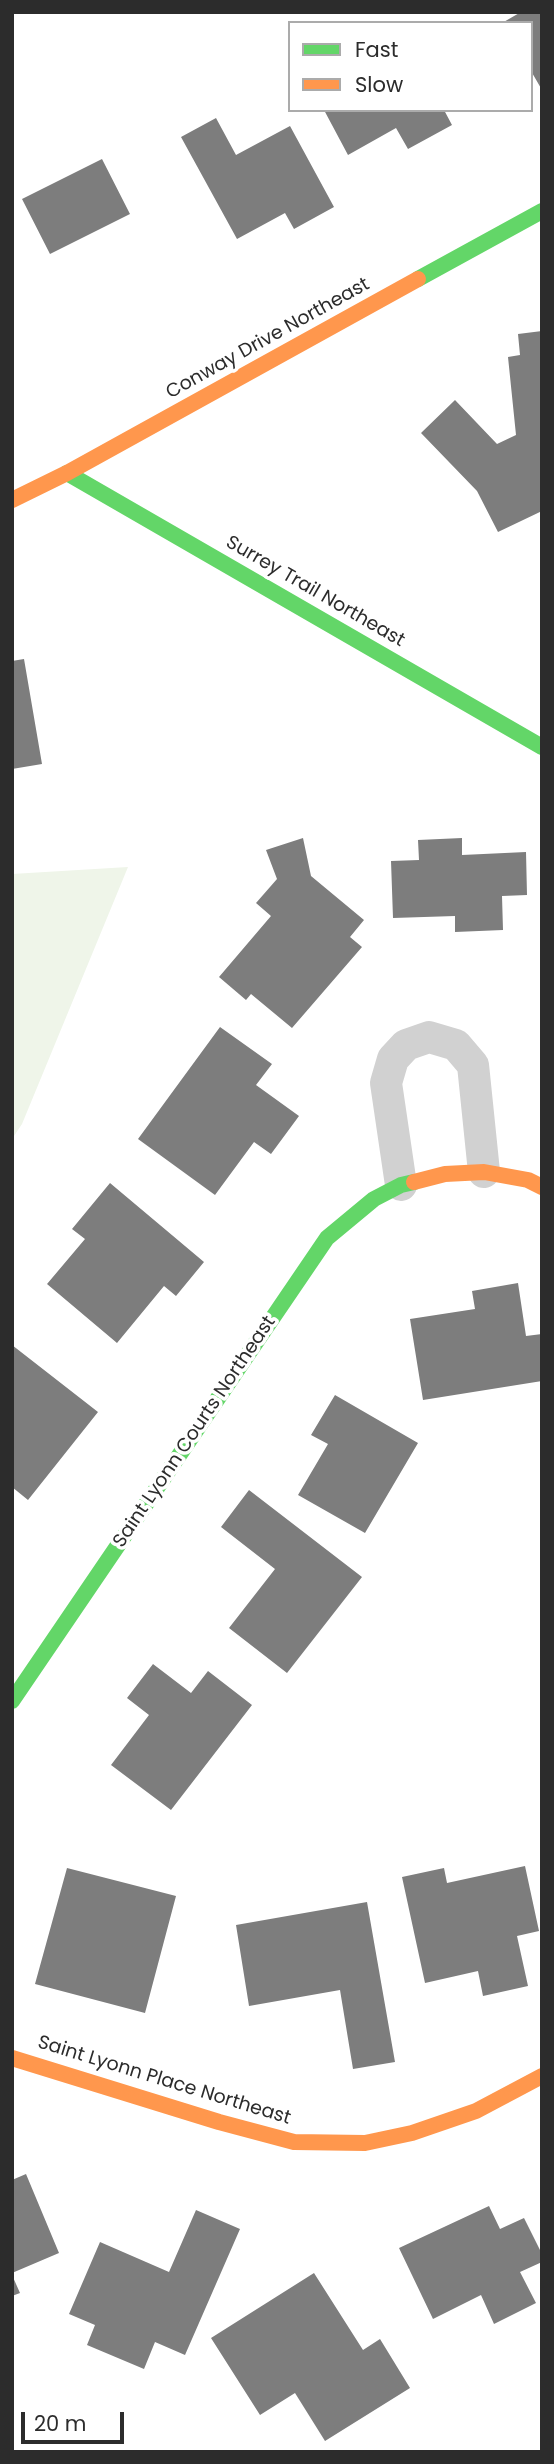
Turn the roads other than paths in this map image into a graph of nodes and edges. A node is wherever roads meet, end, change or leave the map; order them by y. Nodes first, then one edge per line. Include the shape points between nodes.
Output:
1 (542, 211) edge
2 (67, 474) junction
3 (12, 500) edge
4 (542, 747) edge
5 (484, 1172) junction
6 (401, 1185) junction
7 (542, 1187) edge
8 (12, 1701) edge
9 (12, 2058) edge
10 (542, 2076) edge

1 - 2 street, Conway Drive Northeast
2 - 3 street, Conway Drive Northeast
2 - 4 street, Surrey Trail Northeast
5 - 6 street, Saint Lyonn Courts Northeast via 444,1174
5 - 6 street via 473,1065 456,1045 429,1037 406,1045 393,1059 386,1083
5 - 7 street, Saint Lyonn Courts Northeast
6 - 8 street, Saint Lyonn Courts Northeast via 374,1199 327,1238
9 - 10 street, Saint Lyonn Place Northeast via 294,2142 365,2143 412,2133 476,2111

